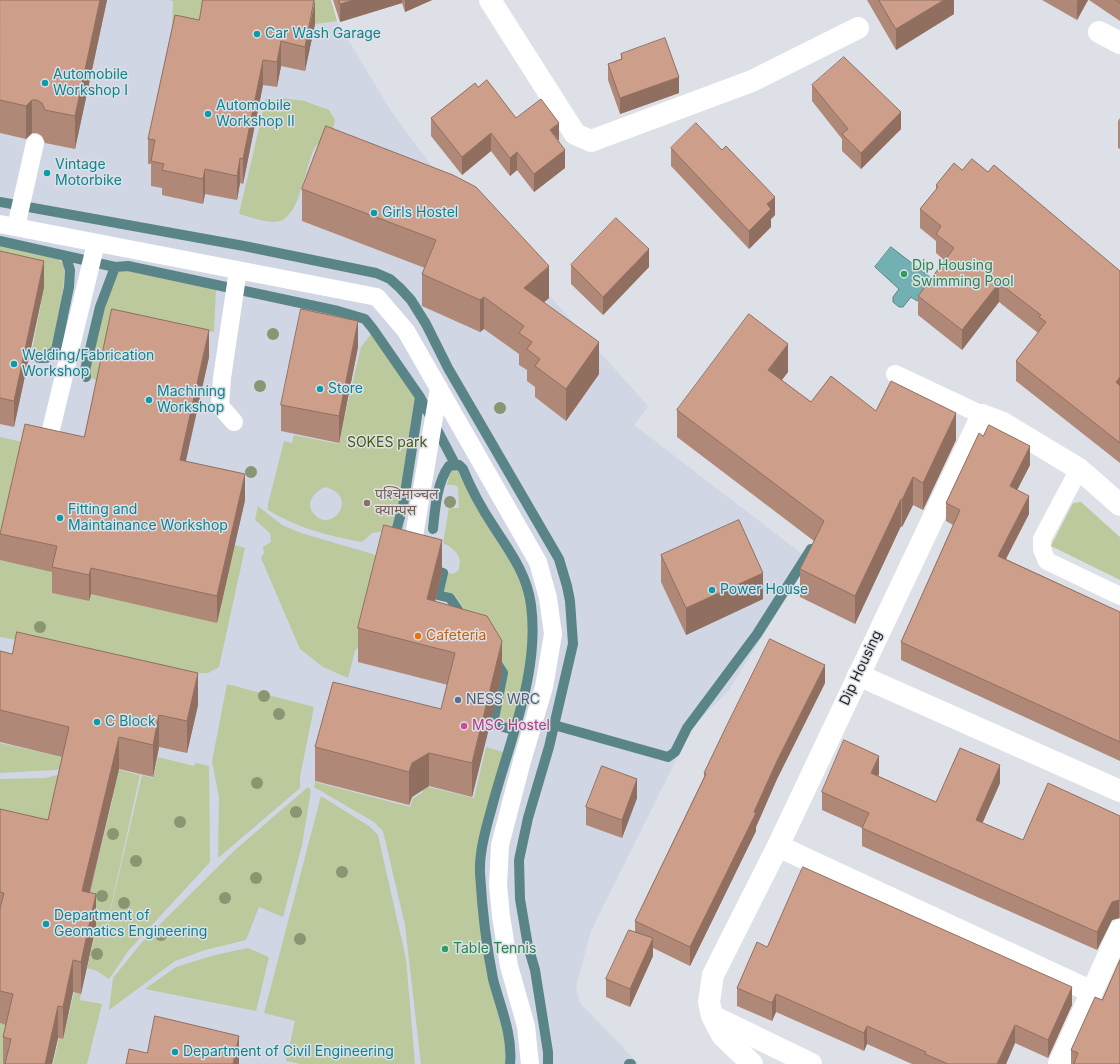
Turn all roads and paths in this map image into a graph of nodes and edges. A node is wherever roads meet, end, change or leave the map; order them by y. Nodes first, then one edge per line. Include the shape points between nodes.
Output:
1 (490, 0) edge
2 (858, 28) dead end
3 (1099, 32) dead end
4 (1120, 43) edge
5 (35, 143) dead end
6 (8, 225) edge
7 (96, 243) junction
8 (238, 270) junction
9 (895, 374) dead end
10 (439, 388) junction
11 (982, 415) junction
12 (234, 422) dead end
13 (48, 442) edge
14 (1079, 469) junction
15 (1120, 505) edge
16 (411, 554) edge
17 (1120, 596) edge
18 (858, 675) junction
19 (1120, 791) edge
20 (778, 846) junction
21 (1120, 930) edge
22 (1092, 992) junction
23 (712, 1016) junction
24 (530, 1064) edge
25 (752, 1064) edge
26 (811, 1064) edge
27 (1059, 1064) edge

1 - 2 street via 575,134 591,141 752,81
3 - 4 street
5 - 6 lane
6 - 7 lane
7 - 8 lane
7 - 13 lane
8 - 10 lane via 377,297 406,331
8 - 12 lane via 220,406
9 - 11 lane
10 - 16 lane
10 - 24 lane via 538,562 548,598 553,634 544,687 500,845 500,916 509,966 526,1026
11 - 14 street via 1001,422
11 - 18 street, Dip Housing
14 - 15 street
14 - 17 lane via 1042,539 1042,550 1047,562
18 - 19 street
18 - 20 street, Dip Housing
20 - 22 street
20 - 23 street, Dip Housing via 713,975 709,1002
21 - 22 street
22 - 27 street
23 - 25 street, Dip Housing via 722,1035
23 - 26 street

